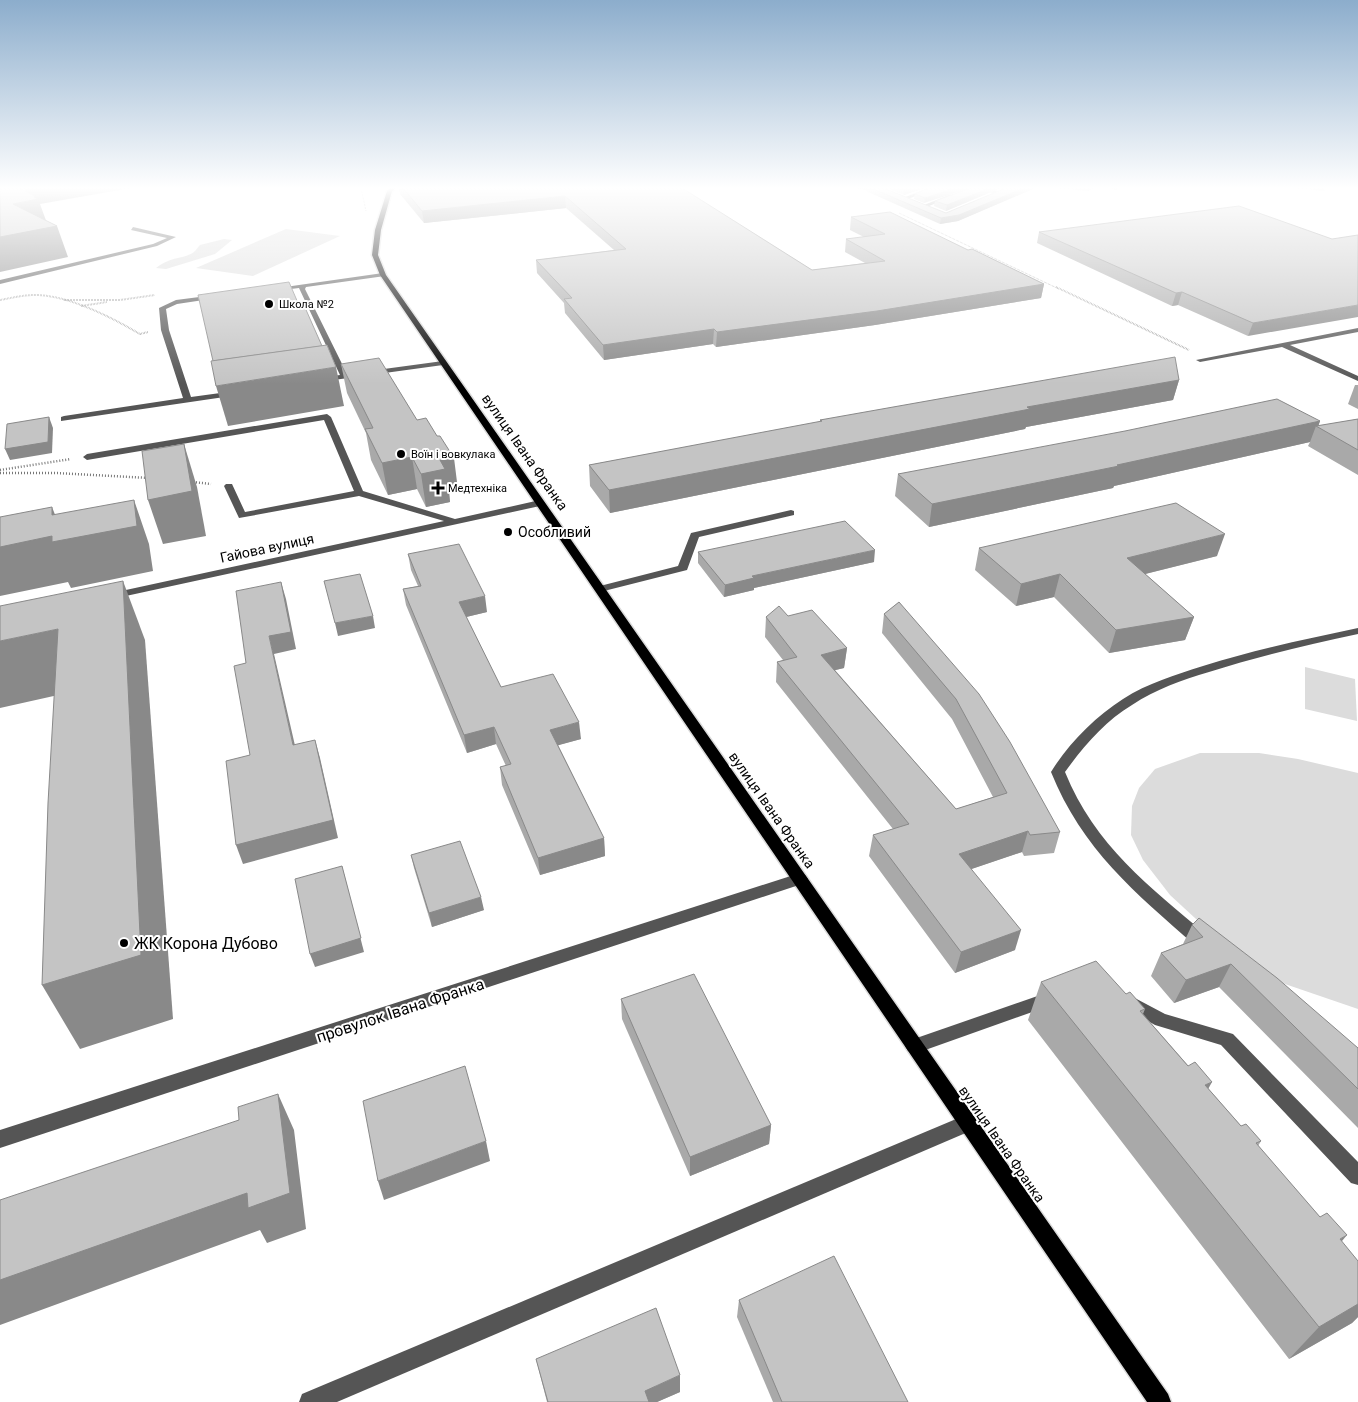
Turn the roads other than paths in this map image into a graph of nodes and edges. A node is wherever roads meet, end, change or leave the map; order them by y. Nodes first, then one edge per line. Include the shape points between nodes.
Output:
1 (123, 253) edge
2 (376, 253) edge
3 (382, 275) junction
4 (0, 282) edge
5 (304, 285) junction
6 (264, 290) edge
7 (225, 296) edge
8 (1358, 330) edge
9 (1282, 344) junction
10 (1203, 359) road end
11 (443, 362) junction
12 (346, 377) junction
13 (1358, 379) edge
14 (316, 381) edge
15 (247, 391) edge
16 (188, 400) junction
17 (64, 419) dead end
18 (87, 457) road end
19 (229, 486) road end
20 (359, 493) junction
21 (540, 502) junction
22 (791, 513) dead end
23 (453, 521) junction
24 (600, 590) junction
25 (96, 600) edge
26 (1358, 632) edge
27 (800, 879) junction
28 (1210, 949) edge
29 (1068, 992) edge
30 (1120, 997) edge
31 (914, 1046) junction
32 (968, 1123) junction
33 (0, 1139) edge
34 (1358, 1176) edge
35 (310, 1402) edge
36 (1160, 1402) edge

1 - 4 street
2 - 3 main road, вулиця Івана Франка
3 - 5 street
3 - 11 main road, вулиця Івана Франка
5 - 6 street
5 - 12 street via 302,289
7 - 16 street via 162,308 165,330
8 - 9 street
9 - 10 street
9 - 13 street
11 - 12 street
11 - 21 main road, вулиця Івана Франка
12 - 14 street
15 - 16 street
16 - 17 street
18 - 20 street via 327,417
19 - 20 street via 242,516
20 - 23 street
21 - 23 street, Гайова вулиця
21 - 24 main road, вулиця Івана Франка
22 - 24 street via 695,535 683,568
23 - 25 street, Гайова вулиця
24 - 27 main road, вулиця Івана Франка
26 - 28 street via 1256,653 1165,682 1127,702 1103,721 1074,750 1058,772 1064,792 1085,827 1132,881
27 - 31 main road, вулиця Івана Франка
27 - 33 street, провулок Івана Франка
29 - 31 street
30 - 34 street via 1161,1020 1227,1039
31 - 32 main road, вулиця Івана Франка
32 - 35 street
32 - 36 main road, вулиця Івана Франка

